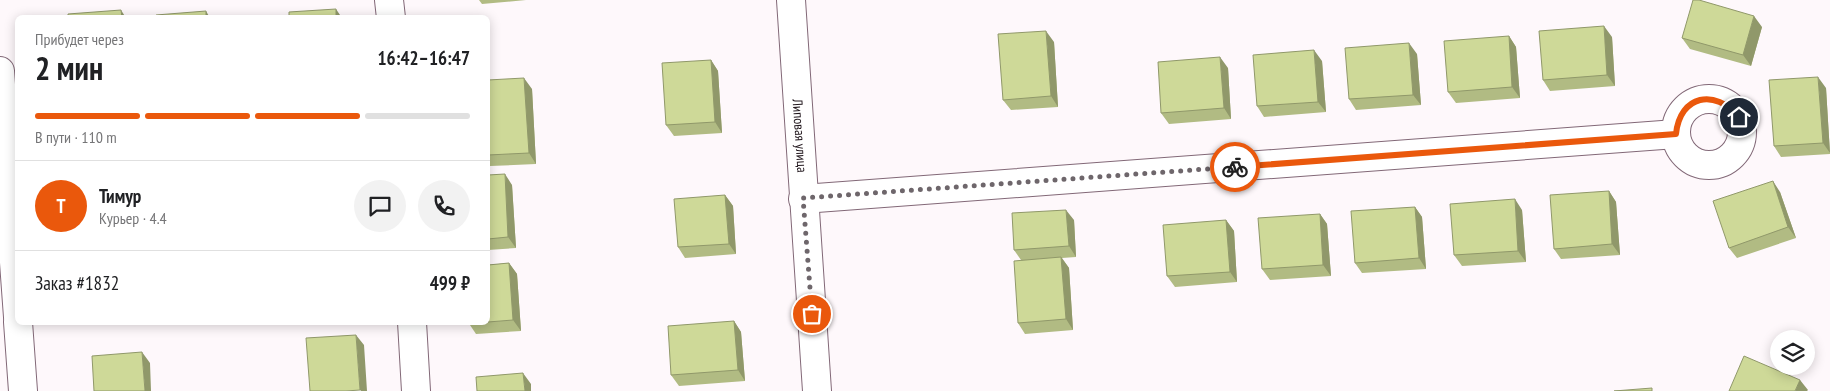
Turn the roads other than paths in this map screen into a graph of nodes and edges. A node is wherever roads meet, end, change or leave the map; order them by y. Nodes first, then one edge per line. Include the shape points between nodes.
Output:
1 (389, 0) edge
2 (791, 0) edge
3 (390, 15) edge
4 (0, 78) edge
5 (1676, 134) dead end
6 (803, 198) junction
7 (15, 277) edge
8 (18, 325) edge
9 (412, 325) edge
10 (23, 391) edge
11 (416, 391) edge
12 (817, 391) edge

1 - 3 street
2 - 6 street, Липовая улица
4 - 7 street
5 - 6 street
6 - 12 street, Липовая улица
8 - 10 street
9 - 11 street

